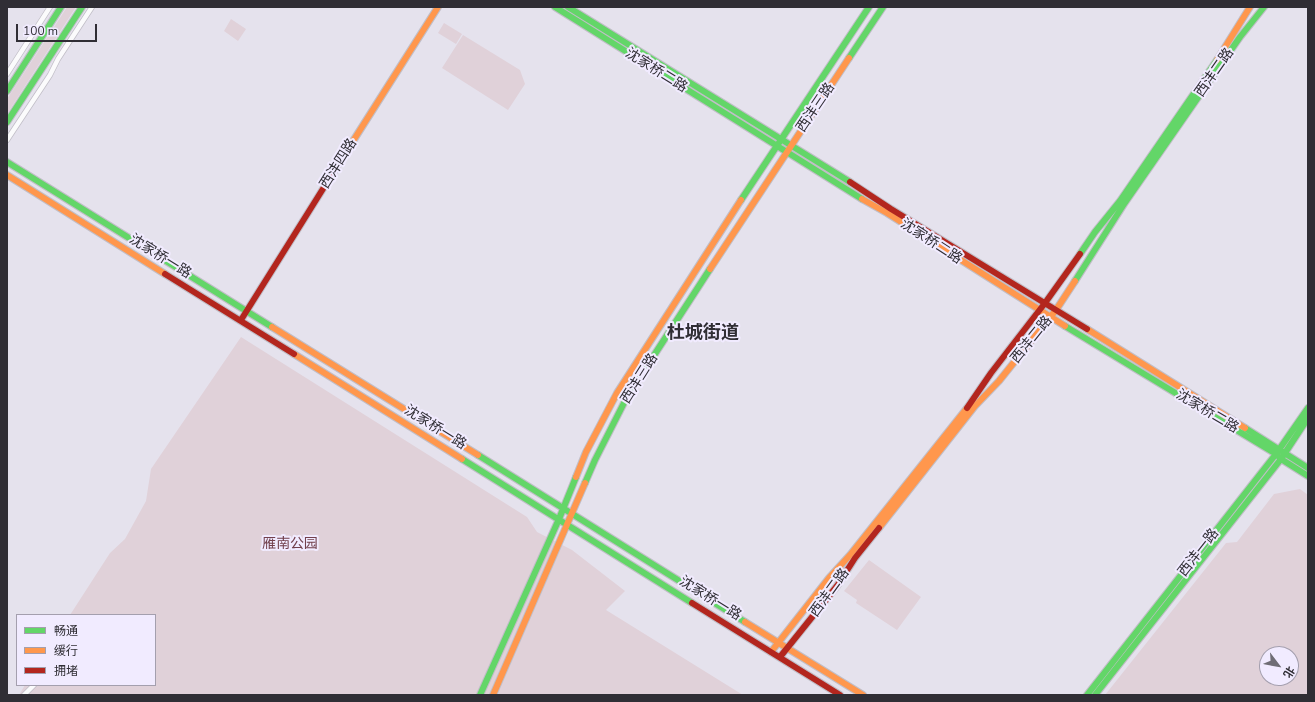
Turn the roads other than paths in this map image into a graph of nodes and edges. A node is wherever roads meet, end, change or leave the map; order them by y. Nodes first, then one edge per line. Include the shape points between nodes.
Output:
1 (50, 7) edge
2 (61, 7) edge
3 (82, 7) edge
4 (92, 7) edge
5 (438, 7) edge
6 (555, 7) edge
7 (568, 7) edge
8 (869, 7) edge
9 (883, 7) edge
10 (1250, 7) edge
11 (1264, 7) edge
12 (7, 74) edge
13 (7, 91) edge
14 (7, 122) edge
15 (781, 139) junction
16 (7, 140) edge
17 (791, 145) junction
18 (776, 146) junction
19 (786, 152) junction
20 (7, 162) edge
21 (7, 175) edge
22 (1046, 303) junction
23 (247, 310) junction
24 (1040, 310) junction
25 (1056, 310) junction
26 (1050, 316) junction
27 (241, 320) junction
28 (1308, 408) edge
29 (1308, 418) edge
30 (1280, 454) junction
31 (1308, 468) edge
32 (1308, 476) edge
33 (563, 509) junction
34 (573, 513) junction
35 (559, 519) junction
36 (568, 525) junction
37 (778, 642) junction
38 (788, 648) junction
39 (771, 652) junction
40 (780, 657) junction
41 (33, 686) edge
42 (24, 695) edge
43 (480, 695) edge
44 (493, 695) edge
45 (840, 695) edge
46 (863, 695) edge
47 (1087, 695) edge
48 (1095, 695) edge

1 - 12 street
2 - 13 street
3 - 14 street
4 - 16 street
5 - 23 street, 西沣四路
6 - 18 street, 沈家桥二路
7 - 15 street, 沈家桥二路
8 - 15 street, 西沣三路
9 - 17 street, 西沣三路
10 - 22 street, 西沣二路 via 1120,201 1095,232
11 - 25 street, 西沣二路 via 1240,37 1129,198
15 - 17 street, 沈家桥二路
15 - 18 street, 西沣三路
17 - 19 street, 西沣三路
17 - 22 street, 沈家桥二路
18 - 19 street, 沈家桥二路
18 - 33 street, 西沣三路 via 617,392 586,452
19 - 24 street, 沈家桥二路
19 - 34 street, 西沣三路 via 627,397 595,460
20 - 23 street, 沈家桥一路
21 - 27 street, 沈家桥一路
22 - 24 street, 西沣二路
22 - 25 street, 沈家桥二路
23 - 27 street, 西沣四路
23 - 33 street, 沈家桥一路
24 - 26 street, 沈家桥二路
24 - 37 street, 西沣二路 via 990,373 971,403
25 - 26 street, 西沣二路
25 - 30 street, 沈家桥二路
26 - 30 street, 沈家桥二路
26 - 38 street, 西沣二路 via 999,381 974,406
27 - 35 street, 沈家桥一路
28 - 30 street, 西沣一路
29 - 30 street, 西沣一路
30 - 31 street, 沈家桥二路
30 - 32 street, 沈家桥二路
30 - 47 street, 西沣一路
30 - 48 street, 西沣一路
33 - 34 street, 沈家桥一路
33 - 35 street, 西沣三路
34 - 36 street, 西沣三路
34 - 37 street, 沈家桥一路
35 - 36 street, 沈家桥一路
35 - 43 street, 西沣三路
36 - 39 street, 沈家桥一路
36 - 44 street, 西沣三路
37 - 38 street, 沈家桥一路
37 - 39 street, 西沣二路
38 - 40 street, 西沣二路
38 - 46 street, 沈家桥一路
39 - 40 street, 沈家桥一路
40 - 45 street, 沈家桥一路
41 - 42 street

